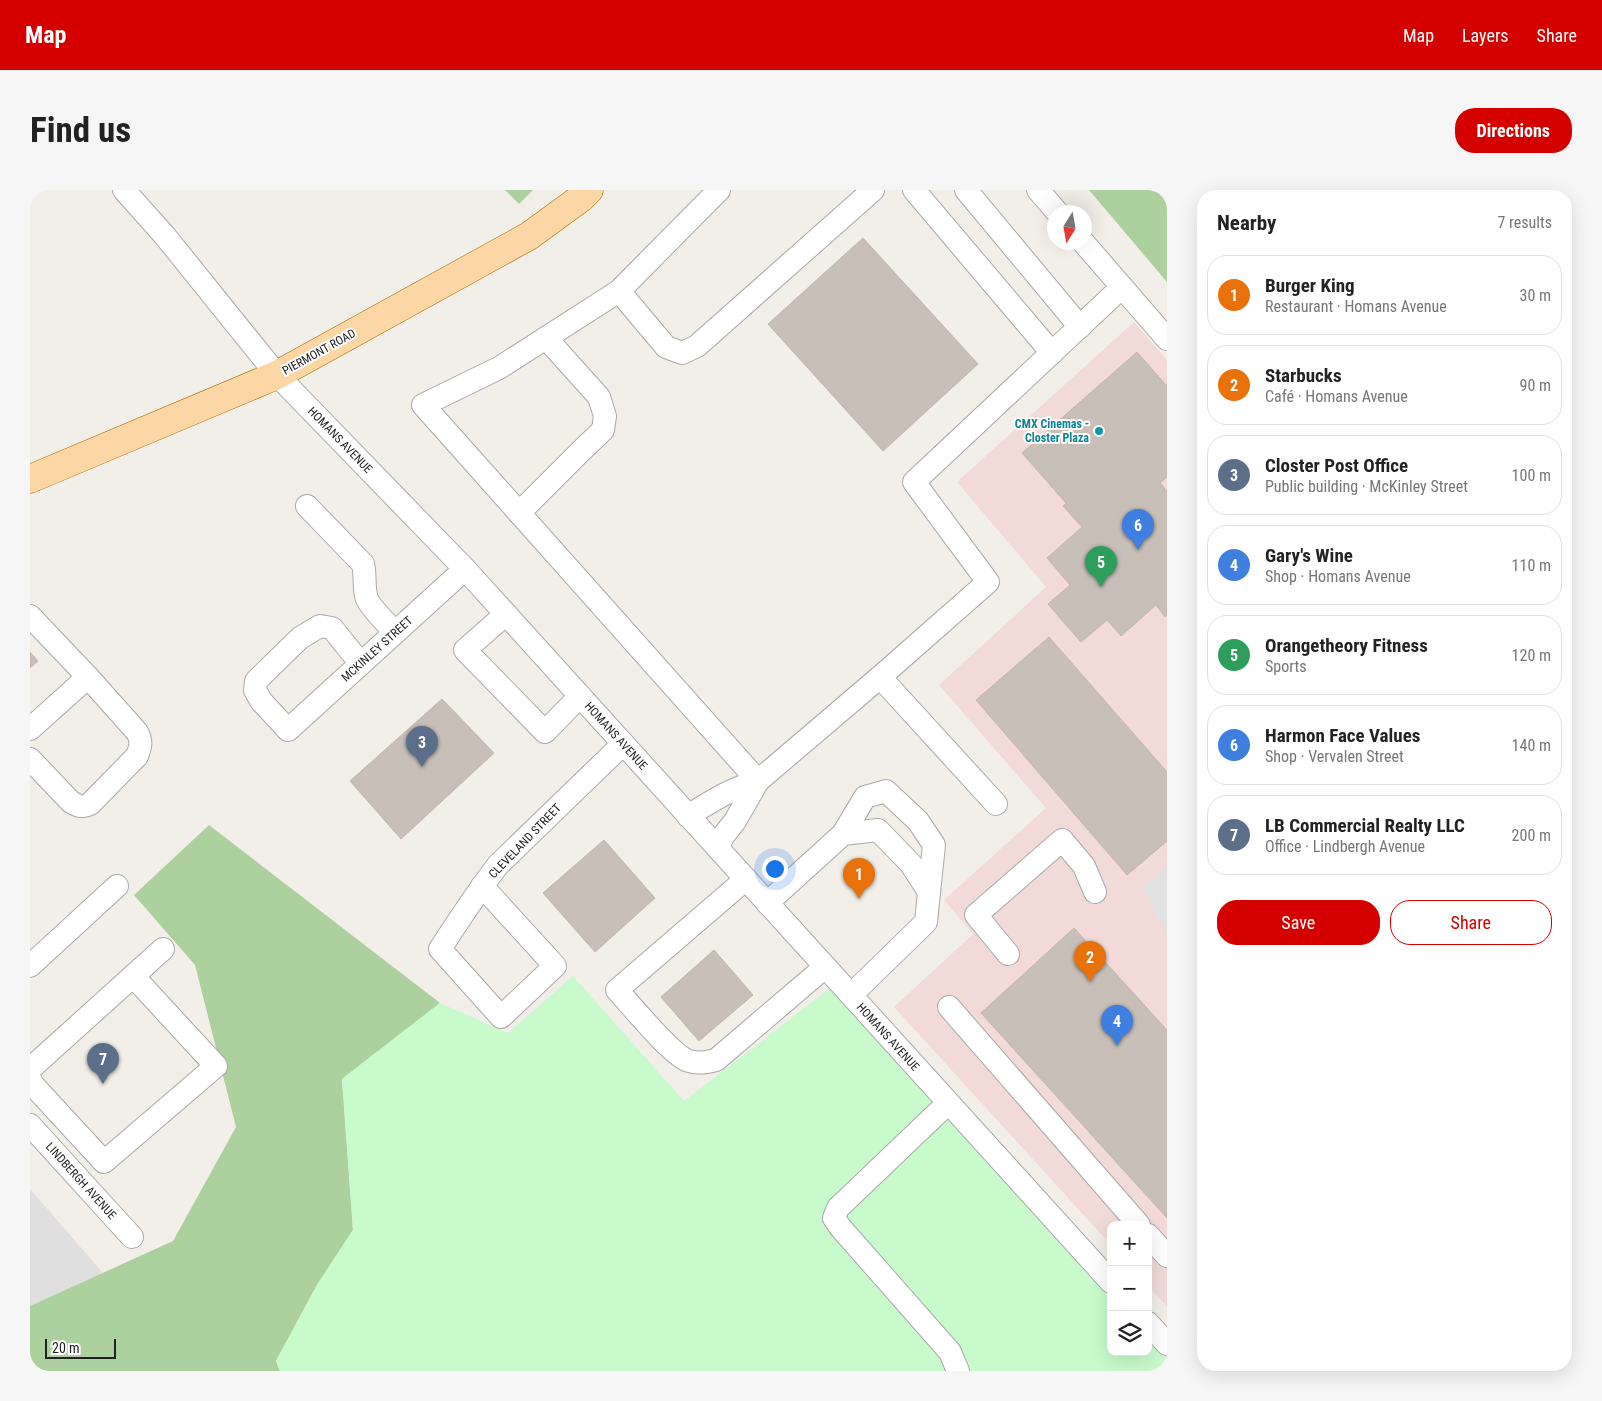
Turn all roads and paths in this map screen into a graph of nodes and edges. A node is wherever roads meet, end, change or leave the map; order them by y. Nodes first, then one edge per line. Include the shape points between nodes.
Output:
1 (124, 190) edge
2 (589, 190) edge
3 (719, 190) edge
4 (873, 190) edge
5 (914, 190) edge
6 (966, 190) edge
7 (1038, 190) edge
8 (1052, 205) edge
9 (1090, 250) edge
10 (1122, 287) junction
11 (619, 291) junction
12 (1080, 327) junction
13 (546, 338) junction
14 (1167, 339) edge
15 (1052, 353) junction
16 (277, 375) junction
17 (30, 479) edge
18 (308, 506) dead end
19 (519, 514) junction
20 (465, 568) junction
21 (506, 614) junction
22 (30, 616) edge
23 (395, 632) junction
24 (361, 664) junction
25 (88, 677) junction
26 (880, 677) junction
27 (580, 696) junction
28 (30, 729) edge
29 (623, 744) junction
30 (30, 759) edge
31 (758, 781) junction
32 (996, 804) dead end
33 (688, 816) junction
34 (842, 834) junction
35 (717, 848) junction
36 (746, 879) junction
37 (117, 886) dead end
38 (482, 886) junction
39 (930, 892) junction
40 (1095, 892) dead end
41 (767, 903) junction
42 (163, 949) dead end
43 (1008, 954) dead end
44 (30, 966) edge
45 (825, 967) junction
46 (134, 976) junction
47 (850, 995) junction
48 (949, 1007) dead end
49 (30, 1069) edge
50 (30, 1078) edge
51 (948, 1102) junction
52 (30, 1125) edge
53 (1136, 1221) edge
54 (132, 1237) dead end
55 (1152, 1239) edge
56 (1167, 1256) edge
57 (1107, 1278) edge
58 (1152, 1327) edge
59 (1167, 1344) edge
60 (958, 1371) edge

1 - 16 street, HOMANS AVENUE
2 - 16 main road, PIERMONT ROAD via 529,236
3 - 11 street
4 - 11 street via 697,346 682,353 666,347
5 - 15 street
6 - 12 street
7 - 8 street
9 - 10 street
10 - 12 street
10 - 14 street
11 - 13 street
12 - 15 street
13 - 19 street via 599,396 605,416 603,430
13 - 19 street via 499,368 423,405
15 - 26 street via 914,482 988,582
16 - 17 main road, PIERMONT ROAD
16 - 20 street, HOMANS AVENUE
18 - 23 street via 363,564 368,601
19 - 31 street
20 - 21 street, HOMANS AVENUE
20 - 23 street, MCKINLEY STREET
21 - 27 street, HOMANS AVENUE
21 - 27 street via 465,650 545,732
22 - 25 street
23 - 24 street, MCKINLEY STREET
24 - 24 street, MCKINLEY STREET via 288,730 255,690 256,681 300,638 320,626 332,628
25 - 28 street
25 - 30 street via 137,732 141,740 137,756 84,807 71,802
26 - 31 street
26 - 32 street
27 - 29 street, HOMANS AVENUE
29 - 33 street, HOMANS AVENUE
29 - 38 street, CLEVELAND STREET via 498,865
31 - 33 street via 717,797
31 - 35 street
33 - 35 street, HOMANS AVENUE
34 - 39 street via 878,830 910,864
34 - 39 street via 865,796 886,791 918,820 934,845
34 - 41 street
35 - 36 street, HOMANS AVENUE
36 - 41 street, HOMANS AVENUE
36 - 45 street via 617,990 673,1052 687,1061 701,1064 716,1060
37 - 44 street
38 - 38 street, CLEVELAND STREET via 440,950 501,1017 555,966
39 - 47 street via 926,922
40 - 43 street via 1084,866 1062,840 976,915
41 - 45 street, HOMANS AVENUE
42 - 46 street
45 - 47 street, HOMANS AVENUE
46 - 49 street
46 - 50 street via 216,1066 104,1162
47 - 51 street, HOMANS AVENUE
48 - 53 street
51 - 57 street, HOMANS AVENUE
51 - 60 street via 838,1208 834,1218 950,1352
52 - 54 street, LINDBERGH AVENUE
55 - 56 street
58 - 59 street

